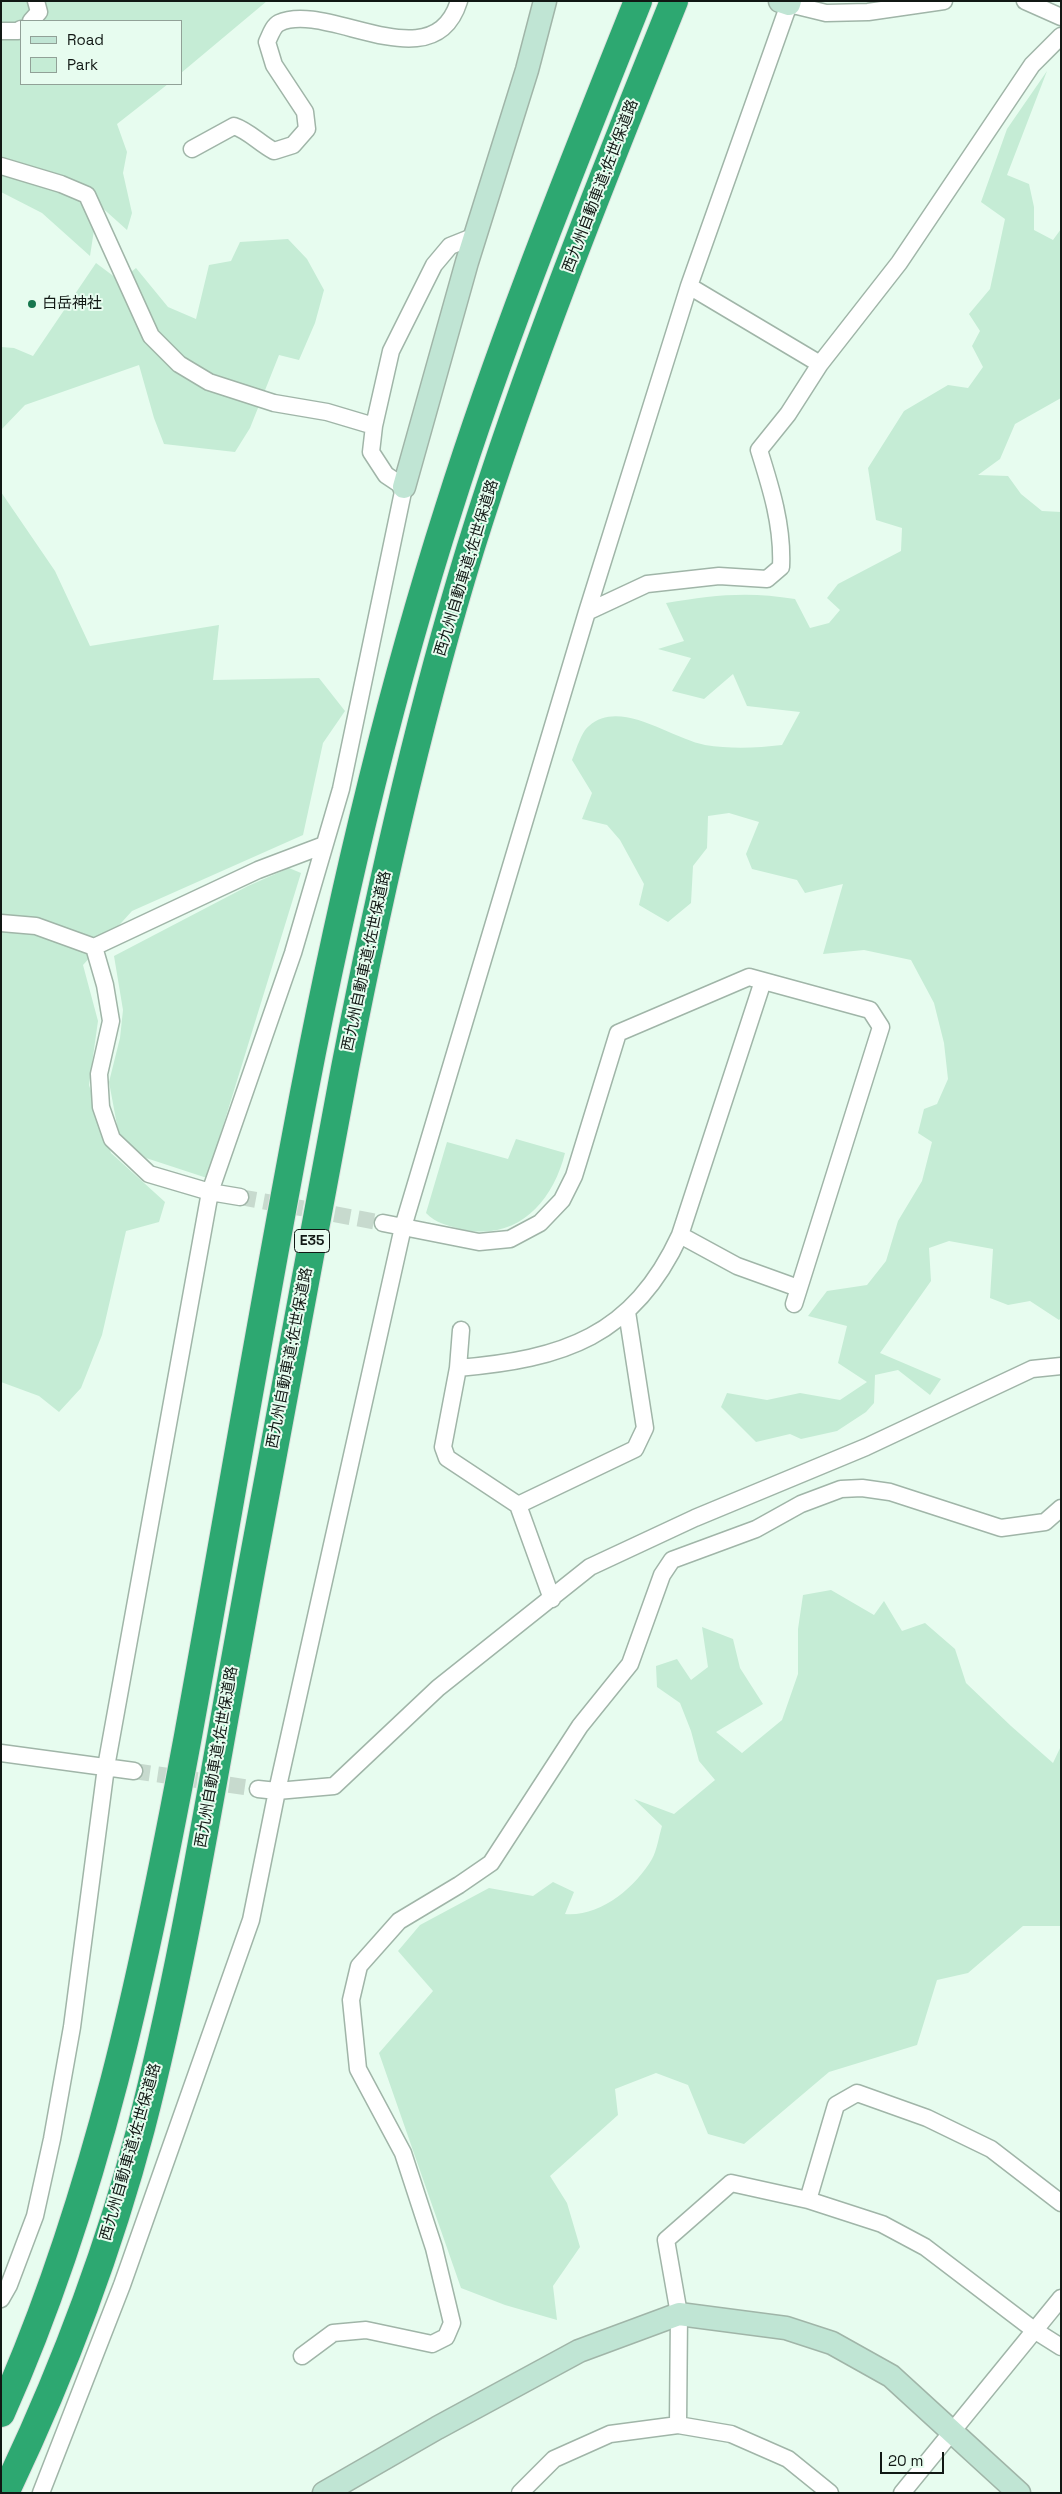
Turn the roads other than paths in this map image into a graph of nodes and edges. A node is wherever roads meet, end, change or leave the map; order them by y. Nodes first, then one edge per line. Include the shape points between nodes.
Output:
1 (36, 1) edge
2 (458, 1) edge
3 (545, 1) edge
4 (638, 1) edge
5 (944, 1) edge
6 (1025, 1) edge
7 (674, 2) edge
8 (786, 2) edge
9 (1061, 17) edge
10 (32, 20) edge
11 (20, 30) edge
12 (1, 31) edge
13 (1061, 36) edge
14 (192, 149) dead end
15 (1, 166) edge
16 (475, 236) junction
17 (689, 286) junction
18 (820, 364) junction
19 (374, 426) junction
20 (404, 487) junction
21 (587, 612) junction
22 (324, 844) junction
23 (1, 923) edge
24 (94, 947) junction
25 (763, 981) junction
26 (210, 1192) junction
27 (240, 1197) tunnel mouth
28 (383, 1223) tunnel mouth
29 (403, 1227) junction
30 (680, 1235) junction
31 (627, 1312) junction
32 (461, 1330) dead end
33 (1061, 1366) edge
34 (458, 1368) junction
35 (518, 1504) junction
36 (1061, 1508) edge
37 (552, 1599) junction
38 (1, 1754) edge
39 (106, 1767) junction
40 (134, 1771) tunnel mouth
41 (258, 1788) tunnel mouth
42 (277, 1791) junction
43 (808, 2200) junction
44 (1061, 2203) edge
45 (1061, 2298) edge
46 (1, 2299) edge
47 (679, 2314) junction
48 (1034, 2330) junction
49 (1061, 2347) edge
50 (302, 2356) dead end
51 (1, 2414) edge
52 (678, 2425) junction
53 (954, 2431) junction
54 (5, 2493) edge
55 (41, 2493) edge
56 (324, 2493) edge
57 (520, 2493) edge
58 (830, 2493) edge
59 (902, 2493) edge
60 (1020, 2493) edge

1 - 10 street via 39,12
2 - 14 street via 447,23 431,34 404,36 311,14 292,15 277,24 267,42 274,65 305,112 307,129 293,145 274,151 245,129 234,126
3 - 16 street
4 - 51 highway, E35 via 525,287 449,506 413,628 356,853 306,1082 189,1732 142,1969 88,2182 50,2291
5 - 8 street via 843,13 826,13
6 - 9 street
7 - 54 highway, 西九州自動車道;佐世保道路 / E35 via 595,196 538,351 471,547 439,658 371,938 284,1388 186,1929 147,2100 118,2204 78,2323 31,2439
8 - 17 street
11 - 12 street
13 - 18 street via 1032,65 898,263
15 - 19 street via 87,195 152,336 178,364 209,382 274,403 327,412
16 - 19 street via 450,246 434,265 391,351
16 - 20 street
17 - 18 street
17 - 21 street
18 - 21 street via 788,414 759,450 775,503 782,548 781,567 767,579 719,576 648,584
19 - 20 street via 370,452 386,475
20 - 22 street via 341,790
21 - 29 street
22 - 24 street via 258,870
22 - 26 street via 293,954
23 - 24 street via 36,926
24 - 26 street via 111,1021 99,1074 101,1107 112,1139 149,1174
25 - 29 street via 749,977 618,1033 574,1176 562,1200 540,1222 510,1238 479,1242
25 - 30 street
25 - 30 street via 870,1010 881,1027 796,1296
26 - 27 street
26 - 39 street
28 - 29 street
29 - 42 street
30 - 31 street via 667,1263
31 - 34 street via 591,1336 555,1353 509,1364
31 - 35 street via 645,1428 635,1449
32 - 34 street
33 - 37 street via 1032,1369 866,1446 696,1518 590,1567
34 - 35 street via 443,1447 447,1458
35 - 37 street
36 - 50 street via 1045,1522 1001,1528 890,1492 841,1489 802,1504 756,1529 672,1560 662,1575 630,1664 580,1726 491,1863 399,1921 359,1966 351,2000 358,2069 403,2153 431,2238 452,2323 446,2337 432,2344 366,2330 333,2333
37 - 42 street via 438,1688 334,1786
38 - 39 street
39 - 40 street
39 - 46 street via 72,2027 52,2139 35,2216
41 - 42 street
42 - 55 street via 252,1920 122,2286
43 - 44 street via 836,2105 856,2093 928,2118 991,2149
43 - 47 street via 731,2183 666,2240
43 - 48 street via 882,2224 926,2247
45 - 48 street
47 - 52 street
47 - 53 street via 786,2328 832,2343 890,2376
47 - 56 street via 579,2351
48 - 49 street
48 - 53 street
52 - 57 street via 610,2434 554,2459
52 - 58 street via 730,2434 788,2459
53 - 59 street
53 - 60 street

